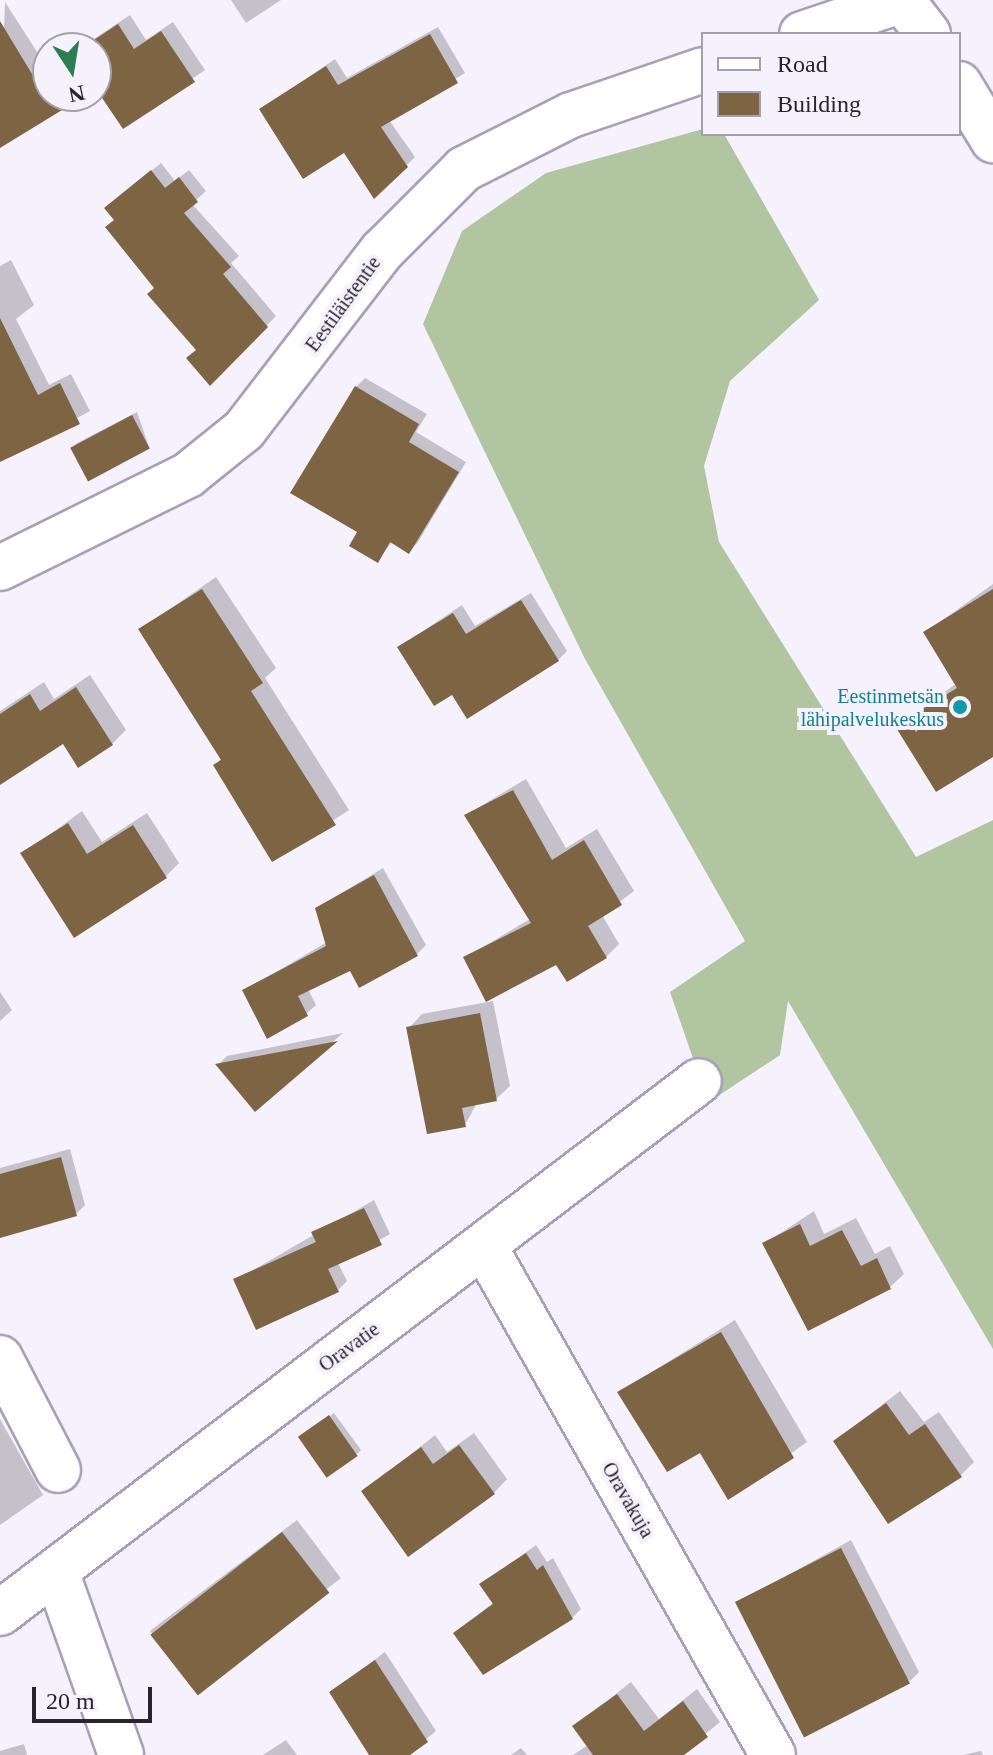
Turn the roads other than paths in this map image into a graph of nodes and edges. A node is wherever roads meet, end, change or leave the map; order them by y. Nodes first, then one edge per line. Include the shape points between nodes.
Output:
1 (902, 0) edge
2 (808, 32) edge
3 (926, 32) edge
4 (701, 71) edge
5 (961, 87) edge
6 (993, 140) edge
7 (0, 568) edge
8 (699, 1081) dead end
9 (484, 1246) junction
10 (0, 1358) edge
11 (58, 1470) dead end
12 (56, 1571) junction
13 (0, 1613) edge
14 (121, 1755) edge
15 (773, 1755) edge

1 - 2 street
1 - 3 street
4 - 7 street, Eestiläistentie via 571,115 464,169 382,251 244,430 175,482
5 - 6 street
8 - 9 street, Oravatie
9 - 12 street, Oravatie
9 - 15 street, Oravakuja
10 - 11 street
12 - 13 street, Oravatie
12 - 14 street

